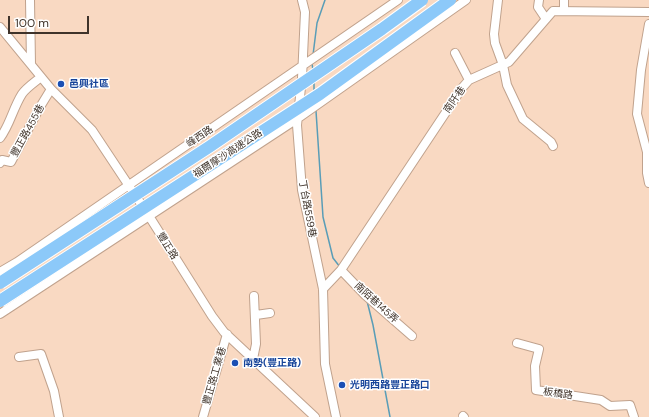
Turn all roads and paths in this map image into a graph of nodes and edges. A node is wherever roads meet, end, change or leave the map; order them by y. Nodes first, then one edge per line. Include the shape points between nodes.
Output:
1 (30, 0) edge
2 (302, 0) edge
3 (398, 0) edge
4 (422, 0) edge
5 (450, 0) edge
6 (466, 0) edge
7 (498, 0) edge
8 (539, 0) edge
9 (564, 0) edge
10 (564, 11) junction
11 (649, 12) edge
12 (546, 19) junction
13 (649, 24) edge
14 (0, 27) edge
15 (455, 53) dead end
16 (31, 64) junction
17 (305, 64) junction
18 (503, 65) junction
19 (41, 77) junction
20 (469, 80) junction
21 (52, 89) junction
22 (297, 119) junction
23 (0, 138) edge
24 (553, 146) dead end
25 (0, 163) edge
26 (649, 183) edge
27 (128, 186) junction
28 (149, 216) junction
29 (341, 270) junction
30 (0, 272) edge
31 (0, 283) edge
32 (323, 290) junction
33 (254, 296) dead end
34 (0, 301) edge
35 (270, 313) dead end
36 (0, 314) edge
37 (256, 315) junction
38 (227, 334) junction
39 (412, 336) dead end
40 (516, 343) dead end
41 (19, 357) dead end
42 (253, 359) junction
43 (59, 417) edge
44 (203, 417) edge
45 (315, 417) edge
46 (336, 417) edge
47 (634, 417) edge

1 - 16 street
2 - 17 street, 丁台路559巷 via 305,12
3 - 17 street, 峰西路
4 - 31 highway, 福爾摩沙高速公路, bridge via 209,147
5 - 34 highway, 福爾摩沙高速公路, bridge via 320,94
6 - 22 street
7 - 18 street via 494,34
8 - 12 street via 538,7
9 - 10 street
10 - 11 street, 南阡巷
10 - 12 street, 南阡巷 via 553,11
12 - 18 street, 南阡巷 via 509,62
13 - 26 street via 637,114 647,152
14 - 16 street, 豐正路
15 - 20 street
16 - 19 street, 豐正路
17 - 22 street, 丁台路559巷
17 - 27 street, 峰西路
18 - 20 street, 南阡巷
18 - 24 street via 507,85 523,119
19 - 21 street, 豐正路
19 - 23 street via 22,93
20 - 29 street, 南阡巷
21 - 25 street, 豐正路455巷 via 10,162 2,160
21 - 27 street, 豐正路 via 92,130
22 - 28 street
22 - 32 street, 丁台路559巷 via 302,190
27 - 28 street, 豐正路
27 - 30 street, 峰西路
28 - 36 street
28 - 38 street, 豐正路 via 212,316
29 - 32 street, 南阡巷
29 - 39 street, 南陌巷145弄
32 - 46 street, 丁台路559巷 via 325,364
33 - 37 street
35 - 37 street
37 - 42 street
38 - 42 street, 豐正路
38 - 44 street, 豐正路工業巷
40 - 47 street, 板橋路 via 539,349 535,366 536,390 601,400 610,406 630,405
41 - 43 street via 41,354 54,391
42 - 45 street, 豐正路

